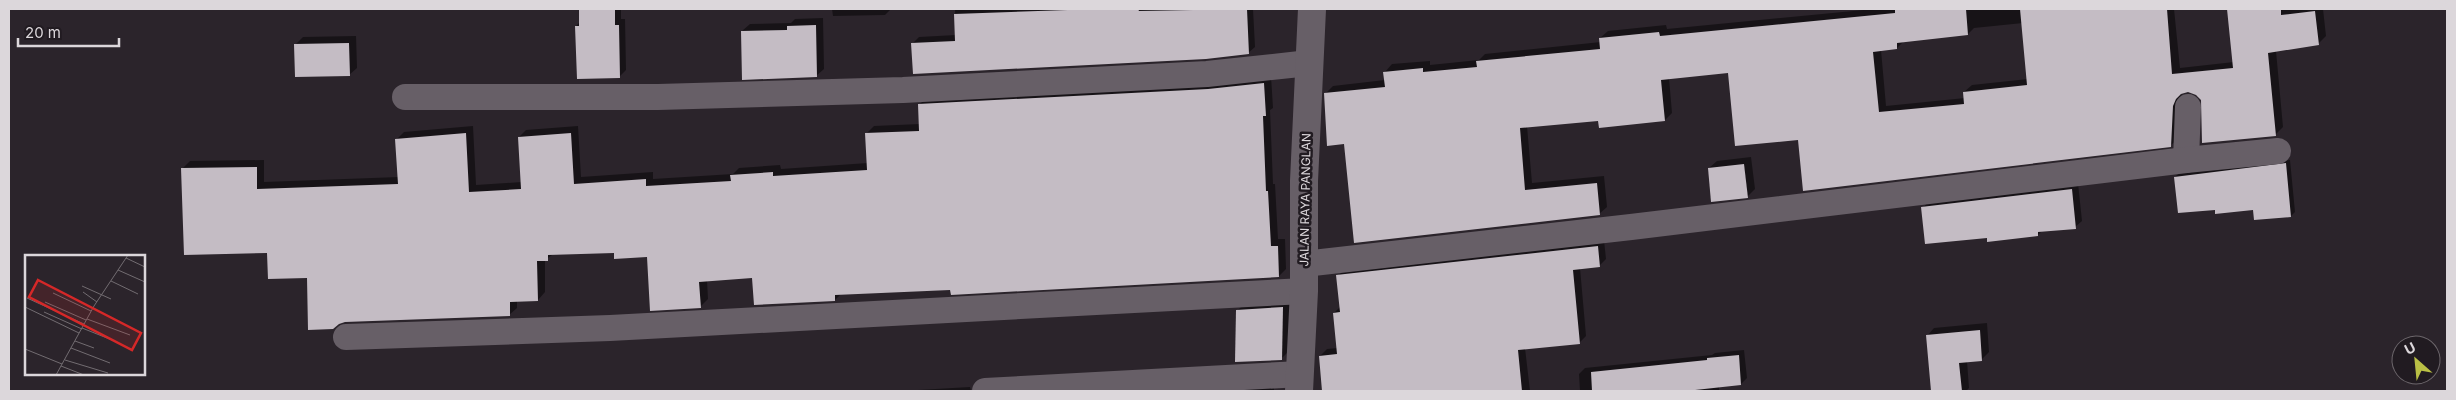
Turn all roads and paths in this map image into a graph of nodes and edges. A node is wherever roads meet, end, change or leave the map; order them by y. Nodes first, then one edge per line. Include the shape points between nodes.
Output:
1 (1312, 9) edge
2 (1309, 63) junction
3 (405, 97) dead end
4 (2188, 107) dead end
5 (2278, 152) dead end
6 (2186, 160) junction
7 (1304, 264) junction
8 (1304, 291) junction
9 (346, 337) dead end
10 (1299, 383) edge
11 (985, 391) edge

1 - 2 street, JALAN RAYA PANGLAN
2 - 3 street via 1207,74 894,90 658,97
2 - 7 street, JALAN RAYA PANGLAN
4 - 6 street
5 - 6 street
6 - 7 street
7 - 8 street, JALAN RAYA PANGLAN
8 - 9 street via 610,328
8 - 10 street, JALAN RAYA PANGLAN
10 - 11 street

